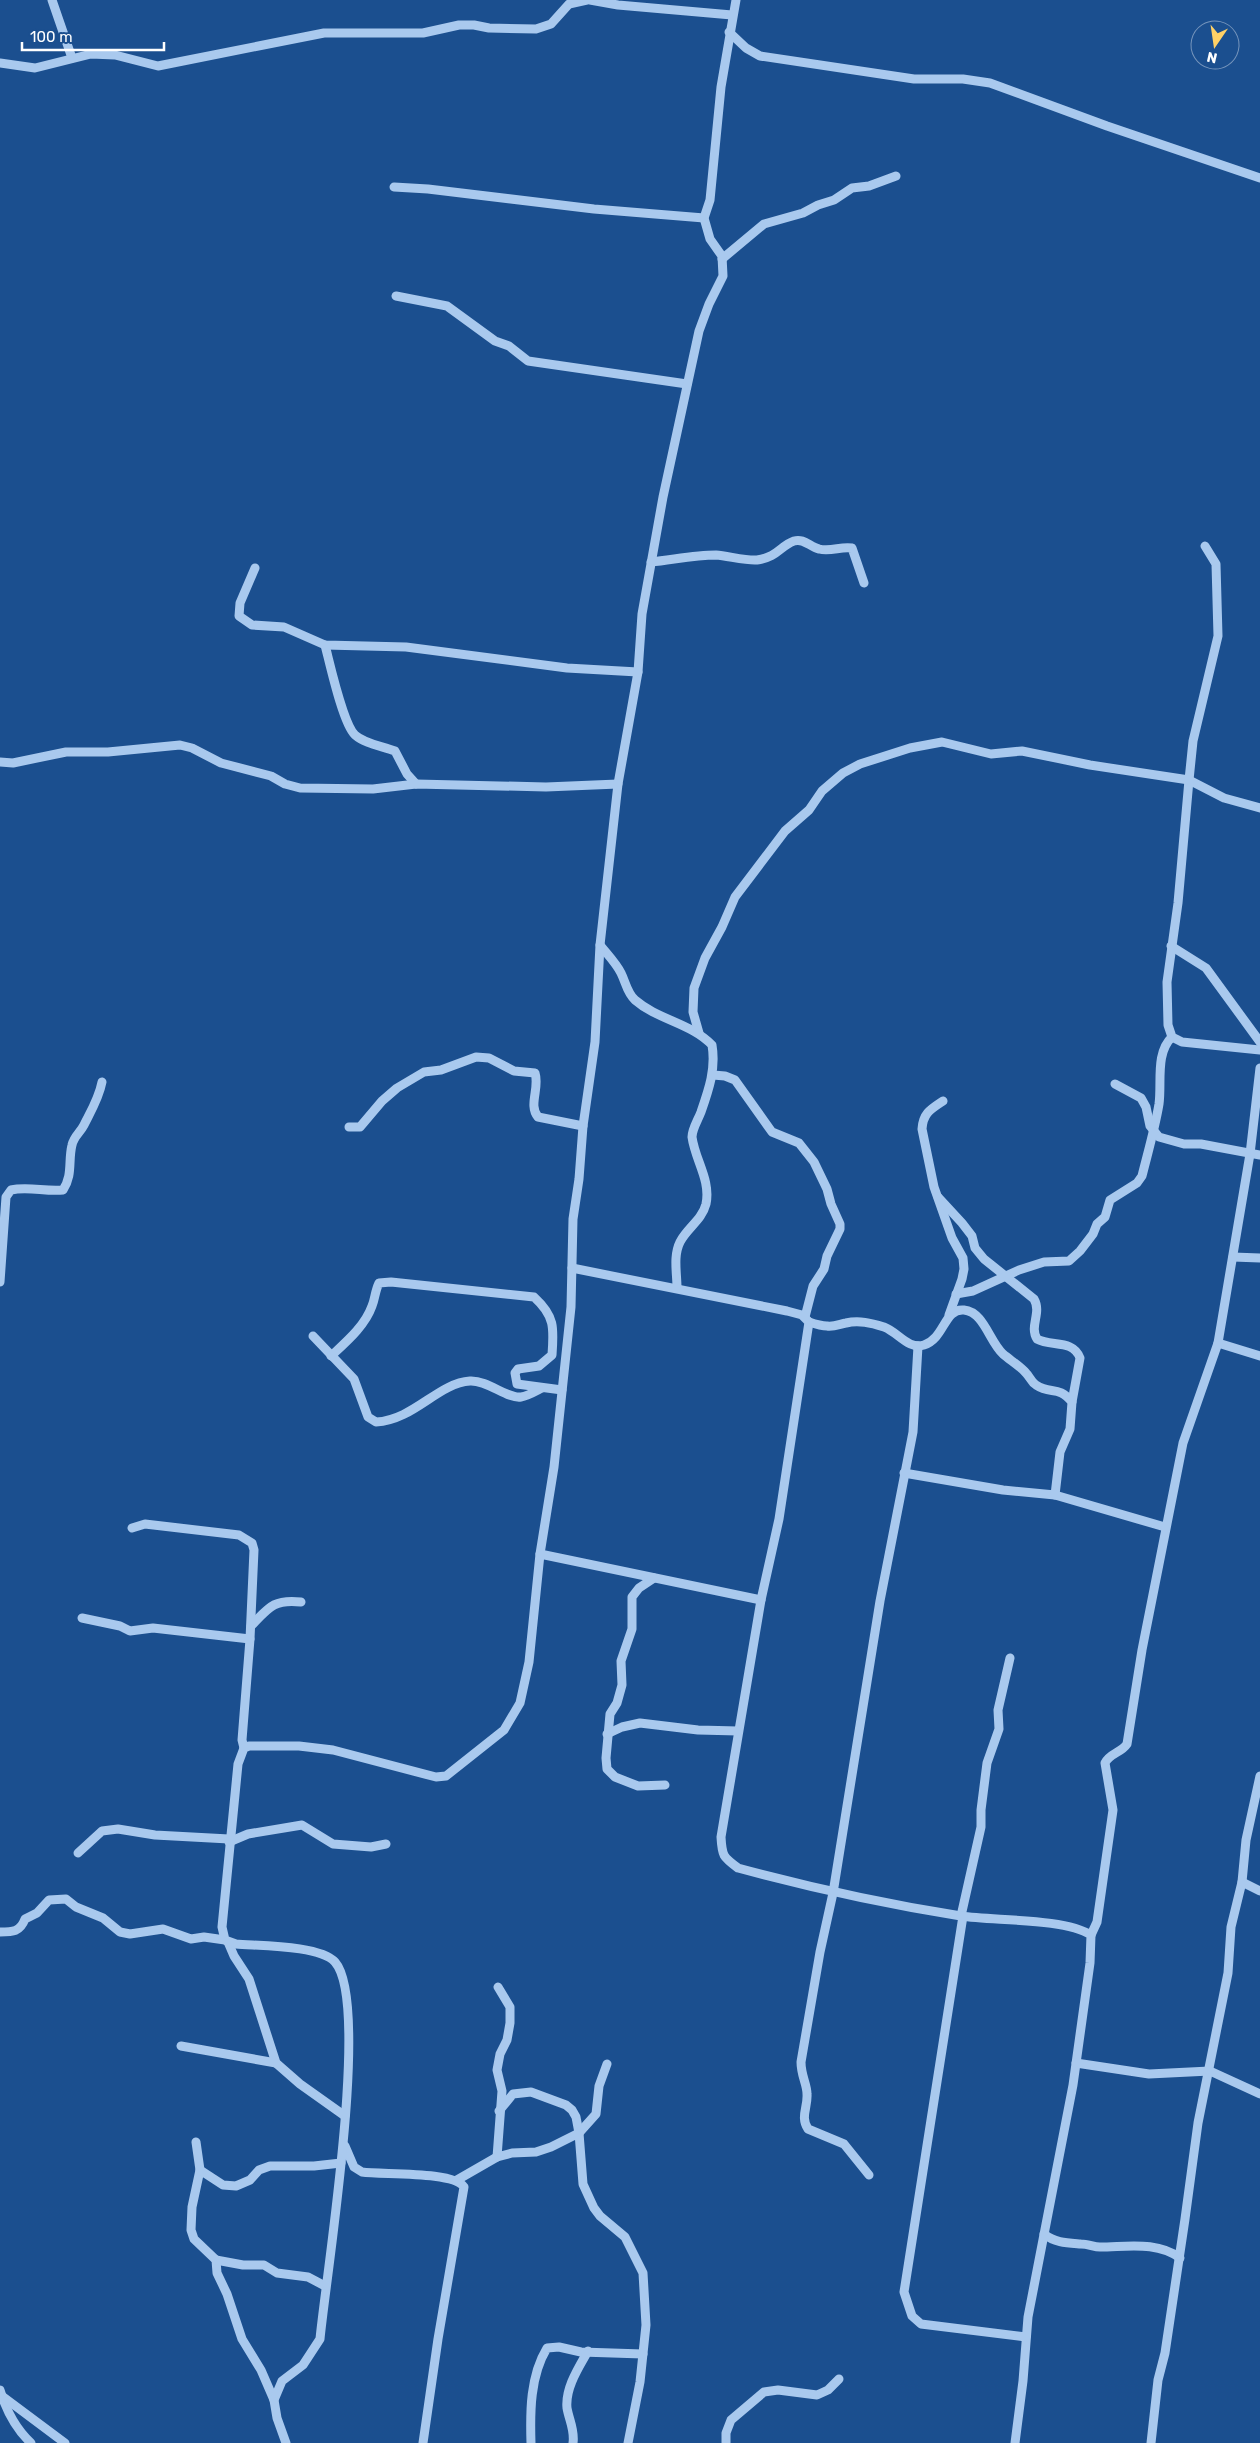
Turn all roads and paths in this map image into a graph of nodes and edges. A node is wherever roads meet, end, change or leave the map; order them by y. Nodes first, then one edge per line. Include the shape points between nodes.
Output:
1 (52, 0) edge
2 (588, 0) edge
3 (736, 0) edge
4 (656, 4) edge
5 (732, 15) junction
6 (730, 32) junction
7 (72, 58) junction
8 (0, 63) edge
9 (896, 176) dead end
10 (1260, 178) edge
11 (394, 187) dead end
12 (704, 218) junction
13 (722, 259) junction
14 (396, 296) dead end
15 (687, 384) junction
16 (1204, 546) dead end
17 (651, 562) junction
18 (255, 568) dead end
19 (864, 583) dead end
20 (325, 646) junction
21 (638, 672) junction
22 (0, 762) edge
23 (1189, 780) junction
24 (416, 784) junction
25 (618, 784) junction
26 (1260, 808) edge
27 (600, 945) junction
28 (1171, 946) junction
29 (699, 1032) junction
30 (1172, 1037) junction
31 (1260, 1042) edge
32 (1260, 1050) edge
33 (1260, 1068) edge
34 (713, 1075) junction
35 (102, 1082) dead end
36 (1115, 1084) dead end
37 (943, 1101) dead end
38 (583, 1126) junction
39 (349, 1127) dead end
40 (1153, 1133) junction
41 (1250, 1154) junction
42 (1260, 1155) edge
43 (938, 1197) junction
44 (1232, 1256) junction
45 (1260, 1258) edge
46 (572, 1268) junction
47 (1004, 1277) junction
48 (0, 1282) edge
49 (677, 1288) junction
50 (956, 1294) junction
51 (949, 1315) junction
52 (807, 1320) junction
53 (313, 1336) dead end
54 (1218, 1343) junction
55 (918, 1346) junction
56 (332, 1356) junction
57 (1260, 1356) edge
58 (545, 1387) junction
59 (562, 1390) junction
60 (1072, 1402) junction
61 (904, 1472) junction
62 (1055, 1495) junction
63 (1165, 1527) junction
64 (132, 1528) dead end
65 (540, 1554) junction
66 (654, 1578) junction
67 (761, 1600) junction
68 (301, 1602) dead end
69 (82, 1618) dead end
70 (251, 1626) junction
71 (250, 1639) junction
72 (1010, 1658) dead end
73 (738, 1731) junction
74 (607, 1734) junction
75 (244, 1748) junction
76 (1260, 1776) edge
77 (665, 1785) dead end
78 (229, 1840) junction
79 (386, 1844) dead end
80 (78, 1853) dead end
81 (1242, 1882) junction
82 (1260, 1891) edge
83 (833, 1893) junction
84 (962, 1916) junction
85 (0, 1932) edge
86 (1091, 1935) junction
87 (226, 1941) junction
88 (498, 1987) dead end
89 (181, 2046) dead end
90 (276, 2063) junction
91 (1076, 2063) junction
92 (607, 2064) dead end
93 (1210, 2071) junction
94 (1260, 2094) edge
95 (500, 2111) junction
96 (346, 2116) junction
97 (579, 2133) junction
98 (344, 2140) junction
99 (196, 2142) dead end
100 (497, 2157) junction
101 (341, 2163) junction
102 (200, 2170) junction
103 (869, 2175) dead end
104 (457, 2180) junction
105 (1044, 2234) junction
106 (1180, 2258) junction
107 (216, 2260) junction
108 (325, 2286) junction
109 (1026, 2337) junction
110 (588, 2352) junction
111 (643, 2354) junction
112 (838, 2379) dead end
113 (1, 2393) edge
114 (274, 2400) junction
115 (31, 2443) edge
116 (65, 2443) edge
117 (286, 2443) edge
118 (424, 2443) edge
119 (530, 2443) edge
120 (573, 2443) edge
121 (628, 2443) edge
122 (726, 2443) edge
123 (1015, 2443) edge
124 (1151, 2443) edge

1 - 7 street
2 - 4 street via 618,5
2 - 7 street via 569,4 551,24 536,29 466,25 423,33 324,33 158,66 114,54
3 - 5 street
4 - 5 street
5 - 6 street
6 - 10 street via 760,56 914,79 964,78 990,83
6 - 12 street via 710,200
7 - 8 street via 35,68
9 - 13 street via 870,186 852,188 803,214 764,224
11 - 12 street
12 - 13 street via 710,239
13 - 15 street via 723,276 708,304
14 - 15 street via 447,306 528,361
15 - 17 street
16 - 23 street via 1216,564 1218,636 1194,741
17 - 19 street via 714,555 755,560 773,557 794,541 804,541 817,549 852,548
17 - 21 street via 642,614
18 - 20 street via 240,603 240,616 252,625 284,627
20 - 21 street via 406,647 567,668
20 - 24 street via 345,718 353,734 363,741 395,751 406,774
21 - 25 street
22 - 24 street via 12,763 66,752 108,752 180,745 221,763 271,776 300,788 373,789
23 - 26 street via 1224,798
23 - 28 street
23 - 29 street via 1022,751 991,754 942,742 860,764 843,773 822,791 809,810 785,831 730,905 694,988 693,1012
24 - 25 street via 546,787
25 - 27 street
27 - 29 street via 616,965 635,1000 656,1014
27 - 38 street via 595,1042
28 - 30 street via 1167,982 1168,1025
28 - 31 street via 1206,968
29 - 34 street via 712,1045
30 - 32 street via 1190,1043
30 - 40 street via 1164,1050
33 - 41 street
34 - 49 street via 692,1135 707,1197 698,1220 680,1242
34 - 52 street via 735,1080 772,1132 799,1143 814,1162 827,1189 840,1229 824,1269 813,1286
35 - 48 street via 96,1103 83,1127 75,1134 69,1181 63,1190 19,1188 11,1190 6,1197
36 - 40 street via 1141,1098
37 - 43 street via 927,1112 922,1129
38 - 39 street via 538,1118 534,1112 536,1073 514,1071 489,1058 476,1057 441,1070 424,1072 397,1088 360,1127
38 - 46 street via 573,1219
40 - 41 street via 1167,1140
40 - 47 street via 1142,1176 1137,1183 1110,1200 1107,1214 1080,1251 1069,1261 1044,1262
41 - 42 street
41 - 44 street
43 - 47 street via 972,1236 975,1248
43 - 50 street via 952,1238 963,1258 964,1269
44 - 45 street
44 - 54 street
46 - 49 street
46 - 59 street
47 - 50 street via 973,1291
47 - 60 street via 1034,1299 1038,1307 1034,1331 1037,1339 1071,1347 1078,1352 1080,1358
49 - 52 street
50 - 51 street
51 - 55 street via 935,1340
51 - 60 street via 956,1310 966,1310 978,1316 991,1340 1035,1385 1061,1391
52 - 55 street via 827,1326 866,1322 886,1328
52 - 67 street via 779,1519
53 - 56 street
54 - 57 street
54 - 63 street via 1184,1443
55 - 61 street via 913,1432
56 - 58 street via 354,1379 368,1416 376,1422 412,1412 453,1385 470,1381 489,1384 516,1397
56 - 58 street via 366,1317 379,1283 534,1297 544,1306 554,1326 552,1356 539,1366 518,1369 515,1380 517,1384
58 - 59 street
59 - 65 street
60 - 62 street via 1070,1429 1060,1452
61 - 62 street via 1003,1490
61 - 83 street
62 - 63 street
63 - 86 street via 1127,1744 1123,1750 1110,1755 1106,1763 1113,1810 1097,1922
64 - 70 street via 145,1524 239,1535 252,1543
65 - 66 street
65 - 75 street via 530,1662 520,1703 504,1730 455,1771 436,1777 332,1750 299,1746
66 - 67 street
66 - 74 street via 632,1597 632,1629 621,1661 622,1685 610,1714
67 - 73 street
68 - 70 street via 284,1600 273,1604
69 - 71 street via 130,1631 153,1628
70 - 71 street
71 - 75 street
72 - 84 street via 998,1710 1000,1729 987,1763 981,1827
73 - 74 street via 640,1723
73 - 83 street via 721,1837 722,1854 738,1868
74 - 77 street via 607,1769 614,1777 638,1786
75 - 78 street via 238,1764
76 - 81 street via 1246,1840
78 - 79 street via 302,1826 333,1844 371,1847
78 - 80 street via 118,1829 102,1831
78 - 87 street via 222,1928
81 - 82 street
81 - 93 street via 1231,1927 1228,1973
83 - 84 street
83 - 103 street via 801,2062 801,2074 808,2092 804,2116 808,2129 844,2144
84 - 86 street via 1072,1926
84 - 109 street via 904,2292 912,2316 921,2324
85 - 87 street via 14,1932 49,1900 61,1898 103,1918 120,1932 137,1934 163,1929 191,1939 204,1937
86 - 91 street
87 - 90 street via 249,1979
87 - 96 street via 314,1951 335,1962 343,1983 348,2014
88 - 95 street via 510,2007 507,2040 497,2070 502,2091
89 - 90 street
90 - 96 street
91 - 93 street via 1149,2074
91 - 105 street
92 - 97 street via 601,2077 596,2114
93 - 94 street
93 - 106 street via 1198,2122
95 - 97 street via 513,2094 531,2092 572,2110
95 - 100 street
96 - 98 street
97 - 100 street via 536,2152
97 - 111 street via 583,2184 594,2208 625,2237 643,2272 646,2325
98 - 101 street
98 - 104 street via 354,2167 362,2172
99 - 102 street
100 - 104 street
101 - 102 street via 270,2166 236,2186 223,2186
101 - 108 street
102 - 107 street via 191,2230 194,2239
104 - 118 street via 464,2187
105 - 106 street via 1054,2240 1097,2247 1156,2247
105 - 109 street
106 - 124 street via 1158,2380
107 - 108 street via 264,2265 278,2273 308,2277
107 - 114 street via 217,2273 228,2294 242,2339
108 - 114 street via 320,2339 303,2365 282,2381
109 - 123 street
110 - 111 street
110 - 119 street via 547,2348 541,2358 530,2404
110 - 120 street via 574,2376 568,2397
111 - 121 street
112 - 122 street via 828,2390 817,2395 778,2390 764,2392 731,2420
113 - 115 street via 21,2434
113 - 116 street
114 - 117 street

